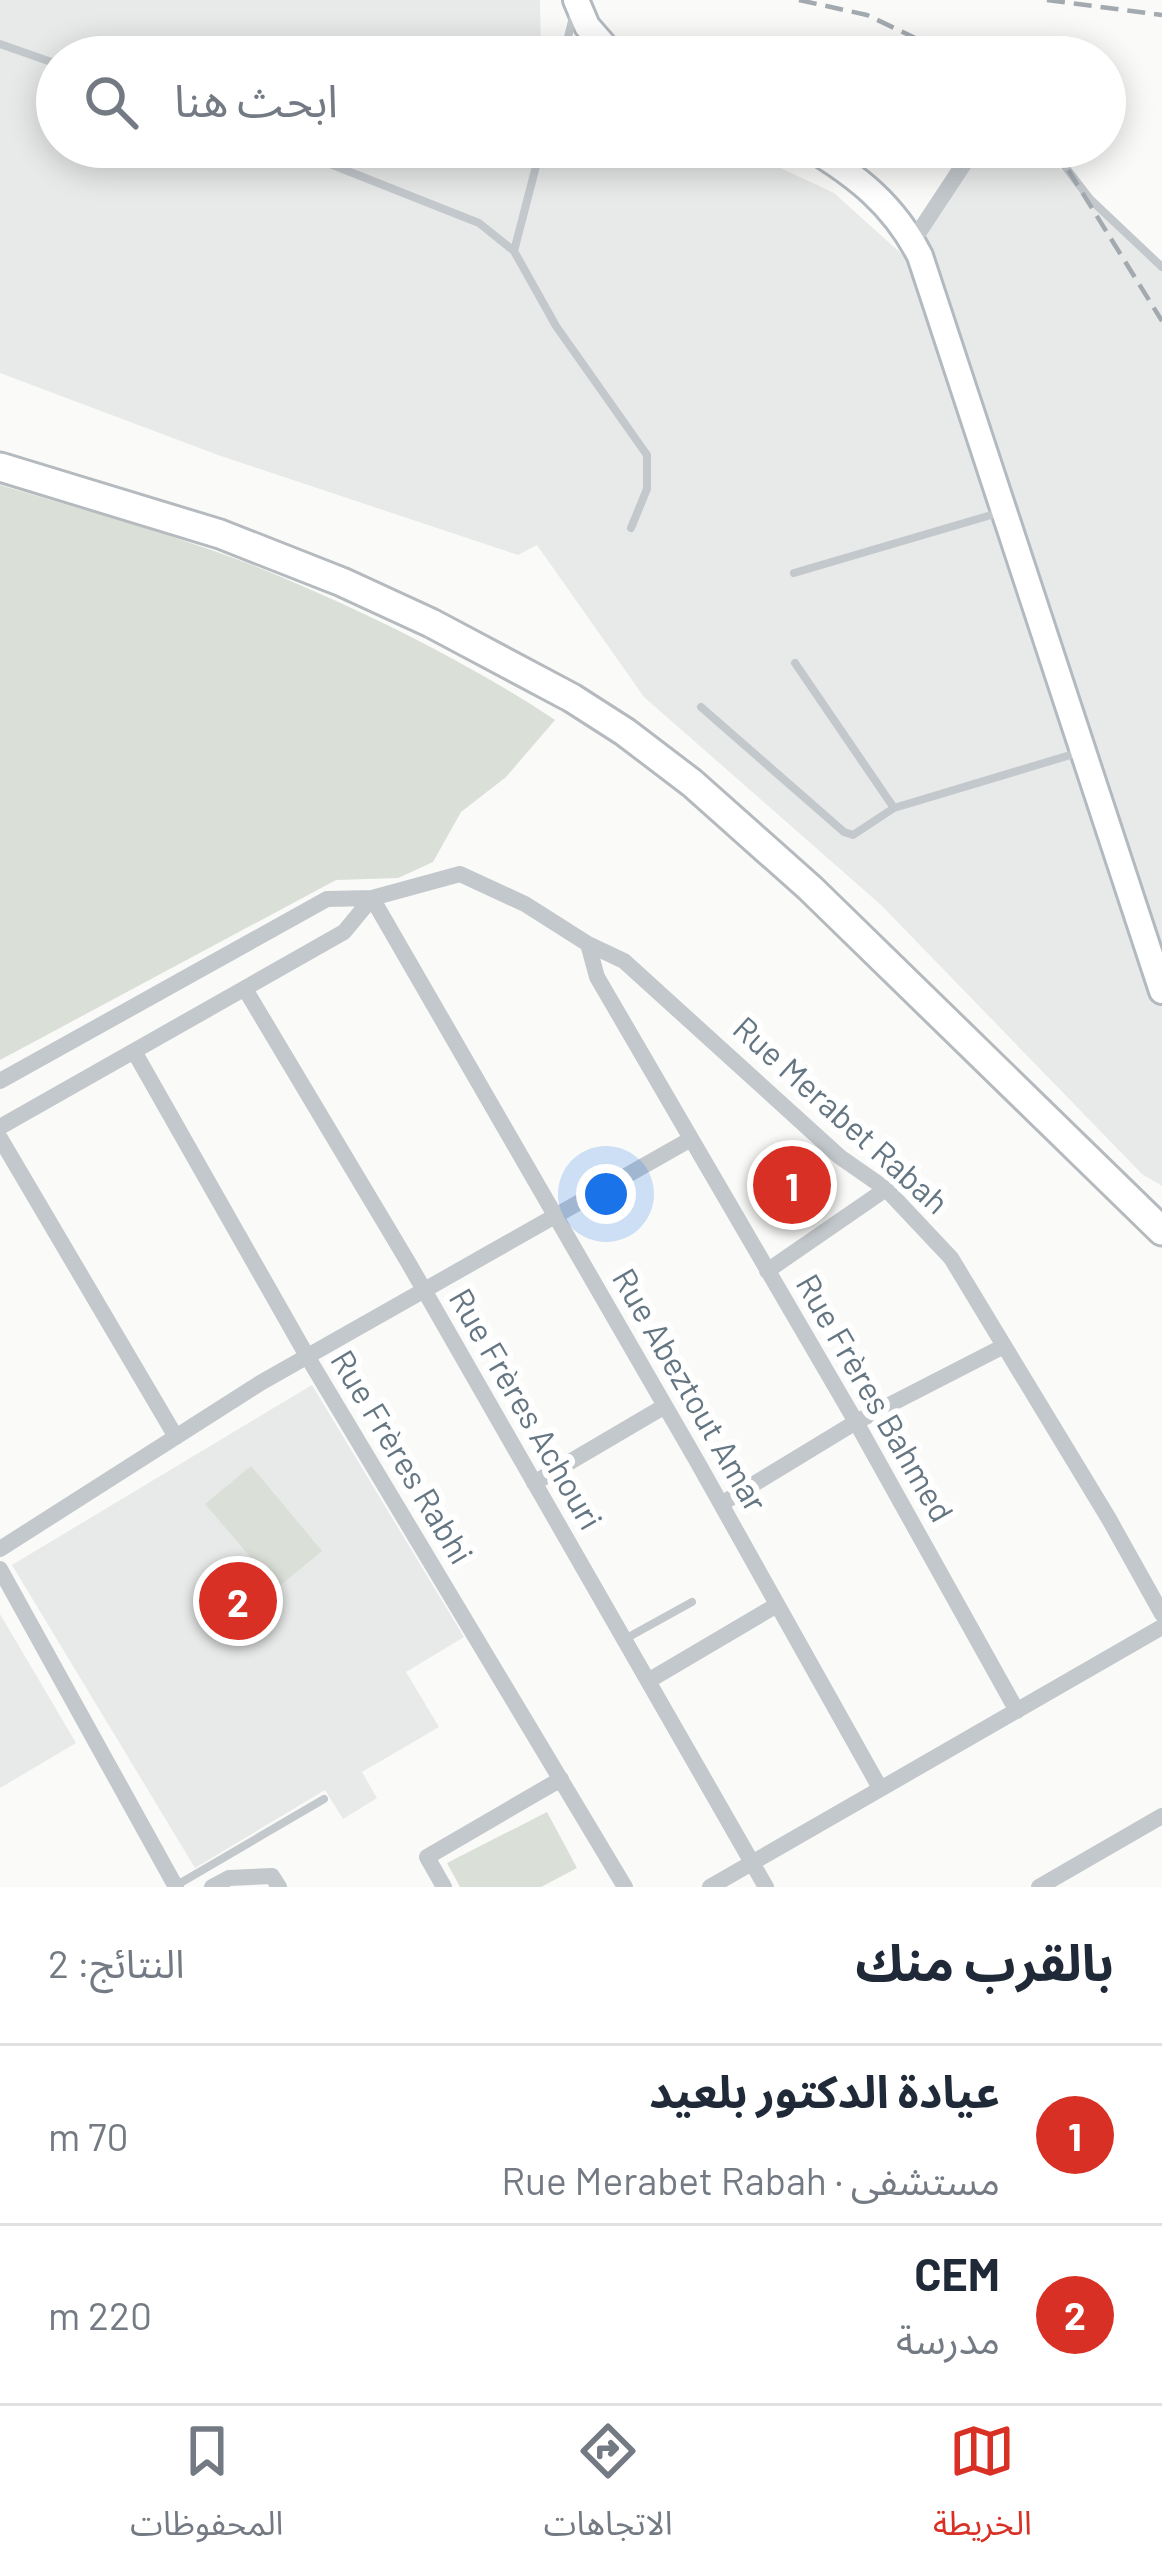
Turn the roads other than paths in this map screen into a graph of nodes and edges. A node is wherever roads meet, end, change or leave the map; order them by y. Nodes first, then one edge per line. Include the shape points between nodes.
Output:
1 (576, 2) edge
2 (568, 36) edge
3 (596, 36) edge
4 (0, 44) edge
5 (36, 57) edge
6 (340, 168) edge
7 (536, 168) edge
8 (839, 168) edge
9 (961, 168) edge
10 (1066, 168) edge
11 (913, 241) junction
12 (514, 251) junction
13 (1162, 267) edge
14 (0, 467) edge
15 (1005, 511) junction
16 (631, 528) dead end
17 (794, 572) dead end
18 (795, 663) dead end
19 (700, 707) dead end
20 (1084, 750) junction
21 (894, 808) junction
22 (372, 898) junction
23 (272, 930) junction
24 (588, 944) junction
25 (300, 957) junction
26 (244, 988) junction
27 (1162, 991) edge
28 (135, 1053) junction
29 (0, 1081) edge
30 (0, 1127) edge
31 (0, 1138) edge
32 (691, 1139) junction
33 (886, 1189) junction
34 (555, 1216) junction
35 (1162, 1231) edge
36 (767, 1271) junction
37 (423, 1291) junction
38 (1004, 1346) junction
39 (307, 1357) junction
40 (665, 1406) junction
41 (856, 1422) junction
42 (176, 1437) junction
43 (534, 1483) junction
44 (721, 1504) junction
45 (0, 1549) edge
46 (0, 1569) edge
47 (692, 1602) dead end
48 (777, 1605) junction
49 (1162, 1614) edge
50 (1162, 1627) edge
51 (624, 1640) junction
52 (648, 1682) junction
53 (1017, 1711) junction
54 (561, 1780) junction
55 (880, 1788) junction
56 (324, 1799) dead end
57 (1162, 1816) edge
58 (752, 1863) junction
59 (176, 1887) edge
60 (212, 1887) edge
61 (279, 1887) edge
62 (444, 1887) edge
63 (625, 1887) edge
64 (710, 1887) edge
65 (766, 1887) edge
66 (1039, 1887) edge

1 - 2 lane
1 - 3 main road
4 - 5 lane
6 - 12 lane via 479,223
7 - 12 lane
8 - 11 main road via 876,193
9 - 11 street
10 - 13 lane
11 - 15 main road
12 - 16 lane via 646,455 647,489
14 - 35 main road via 220,534 342,582 625,732 810,888
15 - 17 lane
15 - 20 main road
18 - 21 lane
19 - 21 lane via 844,832 864,831
20 - 21 lane
20 - 27 main road
22 - 23 street via 327,899
22 - 24 street via 460,874
22 - 25 street via 344,932
22 - 34 street, Rue Abeztout Amar
23 - 25 street
23 - 29 street
24 - 32 street, Rue Frères Bahmed via 597,977
24 - 33 street, Rue Merabet Rabah via 624,961 840,1157
25 - 26 street
26 - 28 street
26 - 37 street, Rue Frères Achouri
28 - 30 street
28 - 39 street, Rue Frères Rabhi
31 - 42 street
32 - 34 street
32 - 36 street, Rue Frères Bahmed
33 - 36 street
33 - 38 street, Rue Merabet Rabah via 951,1258
34 - 37 street
34 - 40 street, Rue Abeztout Amar
36 - 41 street, Rue Frères Bahmed
37 - 39 street
37 - 43 street, Rue Frères Achouri
38 - 41 street
38 - 49 street, Rue Merabet Rabah
39 - 42 street
39 - 54 street, Rue Frères Rabhi
40 - 43 street
40 - 44 street, Rue Abeztout Amar
41 - 44 street
41 - 53 street, Rue Frères Bahmed
42 - 45 street
43 - 51 street, Rue Frères Achouri
44 - 48 street, Rue Abeztout Amar
46 - 59 street
47 - 51 lane
48 - 52 street
48 - 55 street, Rue Abeztout Amar
50 - 53 street
51 - 52 street, Rue Frères Achouri
52 - 58 street, Rue Frères Achouri
53 - 55 street
54 - 62 street via 427,1857
54 - 63 street, Rue Frères Rabhi
55 - 58 street
56 - 59 lane
57 - 66 street
58 - 64 street
58 - 65 street, Rue Frères Achouri
60 - 61 street via 272,1876

